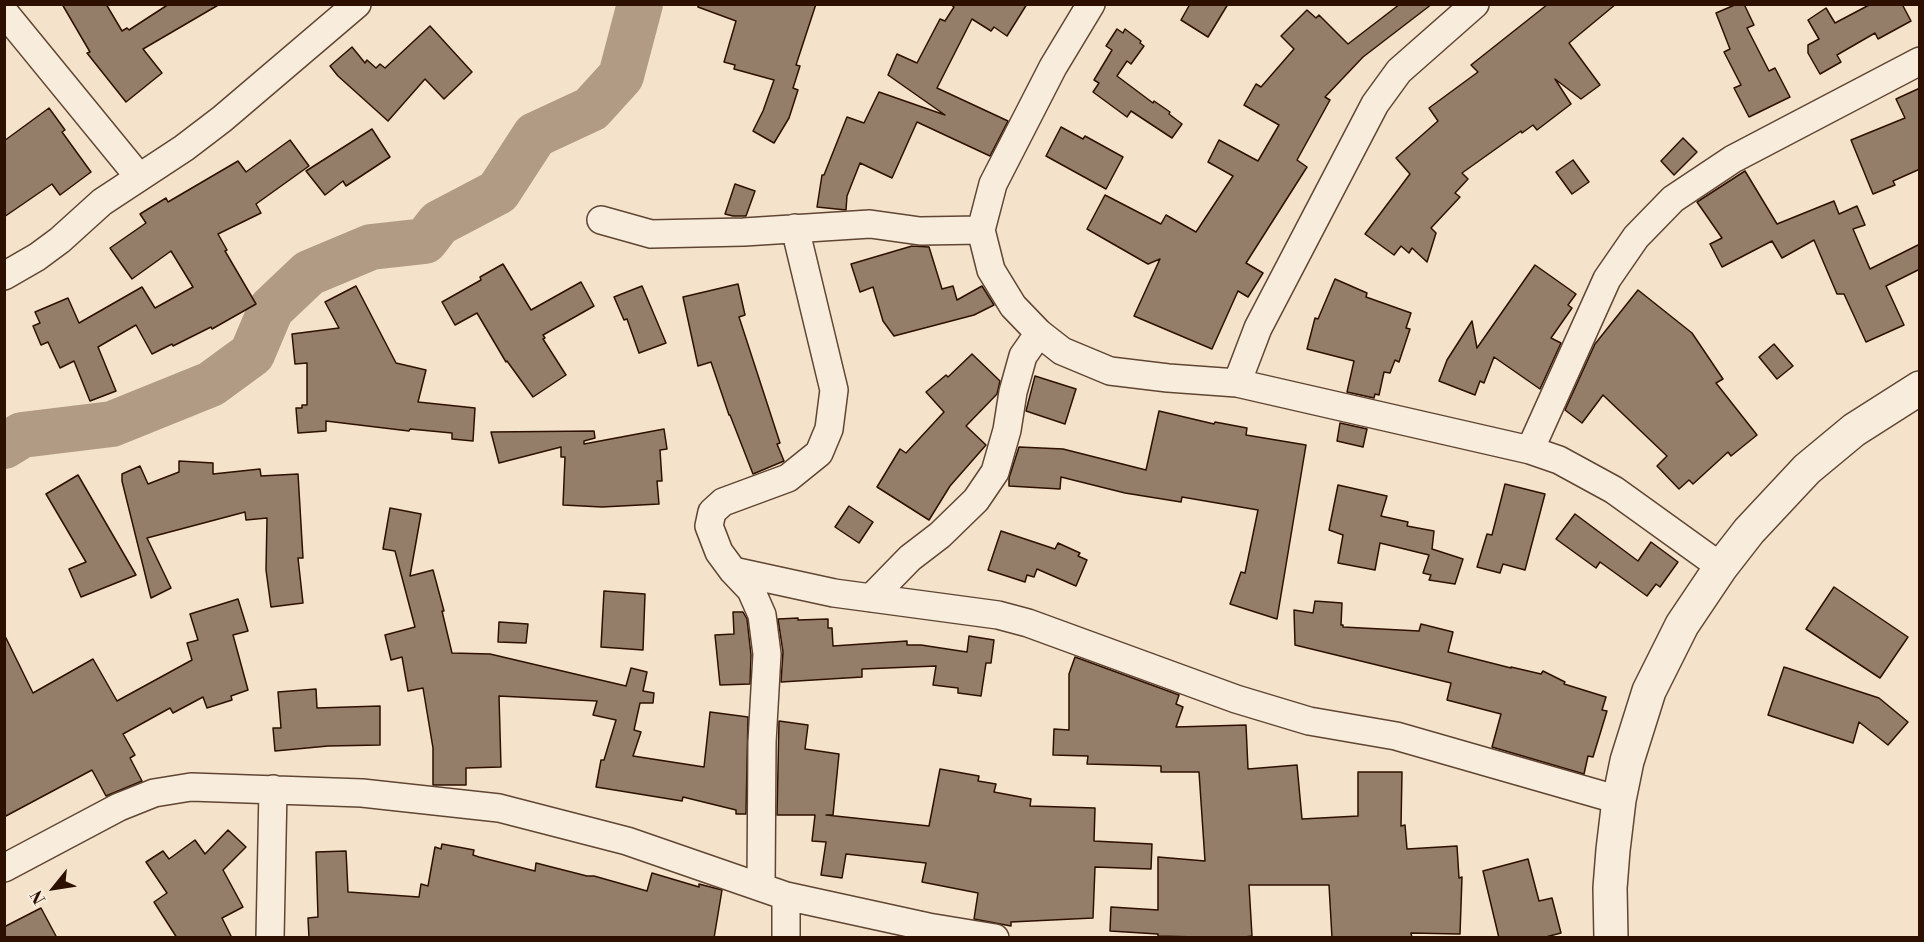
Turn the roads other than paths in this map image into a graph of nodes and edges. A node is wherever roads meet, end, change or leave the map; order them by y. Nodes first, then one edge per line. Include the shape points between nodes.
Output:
1 (357, 4) edge
2 (1091, 4) edge
3 (1475, 4) edge
4 (4, 12) edge
5 (1920, 61) edge
6 (139, 177) junction
7 (601, 220) dead end
8 (795, 228) junction
9 (981, 230) junction
10 (4, 276) edge
11 (1039, 333) junction
12 (1237, 383) junction
13 (1920, 388) edge
14 (1530, 450) junction
15 (1721, 567) junction
16 (733, 571) junction
17 (871, 598) junction
18 (273, 789) junction
19 (1619, 800) junction
20 (4, 868) edge
21 (761, 887) junction
22 (786, 896) junction
23 (270, 938) edge
24 (786, 938) edge
25 (996, 938) edge
26 (1611, 938) edge

1 - 6 street via 222,119
2 - 9 street via 1053,67 993,184
3 - 12 street via 1399,71 1374,104 1258,328
4 - 6 street
5 - 14 street via 1733,159 1673,200 1636,237 1607,279
6 - 10 street via 102,202 37,257
7 - 8 street via 651,234
8 - 9 street via 870,224 920,231
8 - 16 street via 834,390 829,429 819,453 788,478 723,502 712,512 709,526 719,552
9 - 11 street via 991,270 1013,306
11 - 12 street via 1062,351 1110,371
11 - 17 street via 1023,356 995,472 976,500 909,558
12 - 14 street
13 - 15 street via 1854,430 1807,469
14 - 15 street via 1559,460 1614,490
15 - 19 street via 1682,625 1649,691
16 - 17 street
16 - 21 street via 751,590 762,615 767,654
17 - 19 street via 998,615 1028,623 1236,699 1309,721 1396,736
18 - 20 street via 191,787 154,793 119,807
18 - 21 street via 362,793 499,808 627,841
18 - 23 street
19 - 26 street via 1611,869
21 - 22 street
22 - 24 street
22 - 25 street

